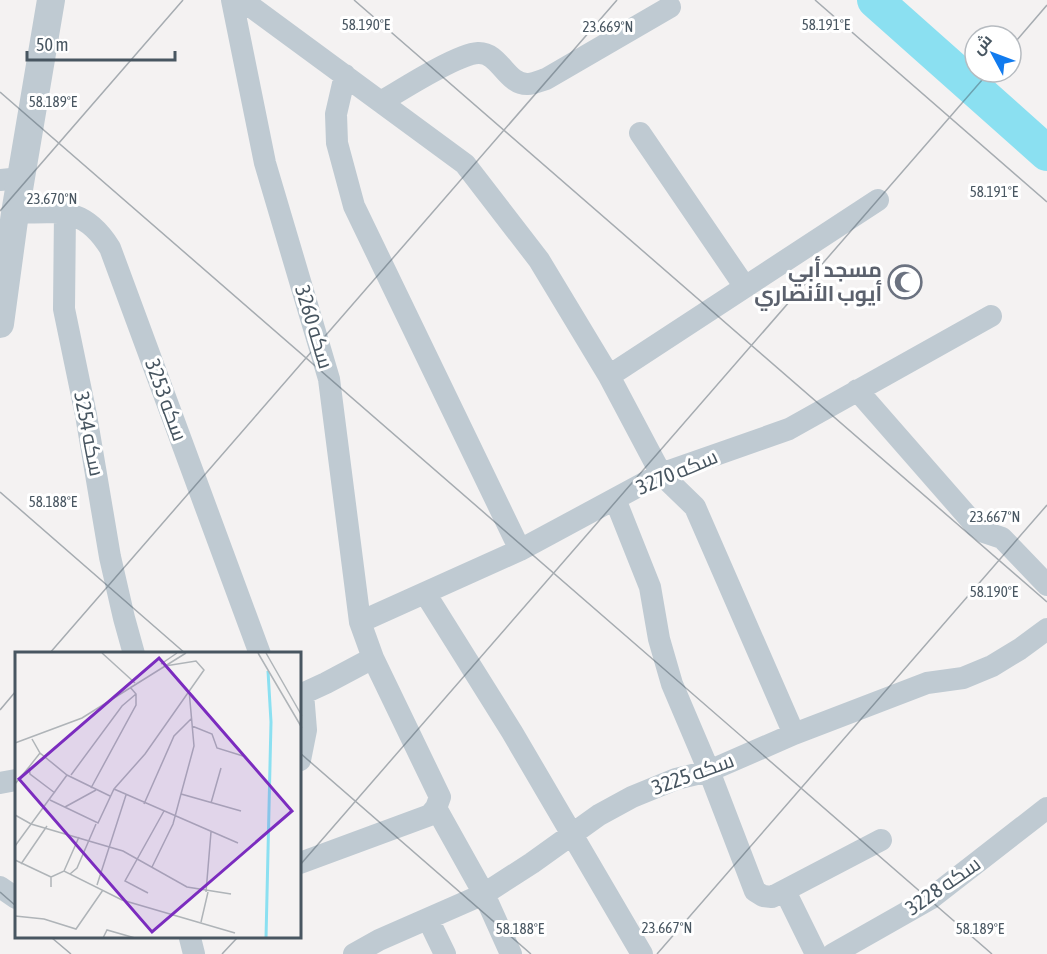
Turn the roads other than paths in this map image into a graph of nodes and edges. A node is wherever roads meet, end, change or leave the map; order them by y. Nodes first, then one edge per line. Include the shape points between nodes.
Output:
1 (232, 0) edge
2 (242, 0) edge
3 (47, 1) edge
4 (670, 7) dead end
5 (345, 75) junction
6 (381, 102) junction
7 (640, 133) dead end
8 (11, 179) edge
9 (878, 200) dead end
10 (65, 212) junction
11 (15, 213) junction
12 (745, 287) junction
13 (991, 316) dead end
14 (0, 324) edge
15 (609, 376) junction
16 (857, 390) junction
17 (661, 474) junction
18 (615, 499) junction
19 (520, 550) junction
20 (1047, 585) edge
21 (425, 593) junction
22 (360, 622) junction
23 (1047, 628) edge
24 (133, 652) edge
25 (259, 652) edge
26 (373, 658) junction
27 (302, 694) edge
28 (794, 734) junction
29 (302, 750) edge
30 (709, 771) junction
31 (15, 780) edge
32 (0, 783) edge
33 (436, 808) junction
34 (1047, 808) edge
35 (572, 833) junction
36 (881, 840) dead end
37 (302, 862) edge
38 (0, 886) edge
39 (785, 891) junction
40 (484, 894) junction
41 (15, 897) edge
42 (428, 919) junction
43 (190, 939) edge
44 (194, 954) edge
45 (354, 954) edge
46 (445, 954) edge
47 (511, 954) edge
48 (642, 954) edge
49 (816, 954) edge
50 (833, 954) edge

1 - 22 street, سكه 3260 via 265,163 330,379
2 - 5 street
3 - 8 street
4 - 6 street via 546,79 526,84 513,78 491,57 478,52
5 - 6 street
5 - 19 street via 336,114 337,143 354,206
6 - 15 street via 465,164 539,260
7 - 12 street
8 - 11 street
9 - 12 street
10 - 11 street, سكه 3253
10 - 24 street, سكه 3254 via 64,309 110,556
10 - 25 street, سكه 3253 via 99,231 110,248
11 - 14 street
12 - 15 street
13 - 16 street, سكه 3270
15 - 17 street
16 - 17 street, سكه 3270 via 789,429
16 - 20 street via 976,526 1002,538
17 - 18 street, سكه 3270
17 - 28 street via 695,507
18 - 19 street, سكه 3270
18 - 30 street via 650,587 658,639 672,684
19 - 21 street, سكه 3270
21 - 22 street, سكه 3270
21 - 35 street
22 - 26 street, سكه 3260
23 - 28 street, سكه 3225 via 992,666 963,678 927,683
26 - 27 street
26 - 33 street, سكه 3260 via 440,797
27 - 29 street via 306,729
28 - 30 street, سكه 3225
30 - 35 street, سكه 3225 via 632,797
30 - 39 street via 755,891 772,897
31 - 32 street
33 - 37 street via 430,815
33 - 40 street
34 - 50 street, سكه 3228 via 930,899
35 - 40 street, سكه 3225
35 - 48 street
36 - 39 street
38 - 41 street
39 - 49 street
40 - 42 street, سكه 3225
40 - 47 street
42 - 45 street, سكه 3225
42 - 46 street
43 - 44 street

